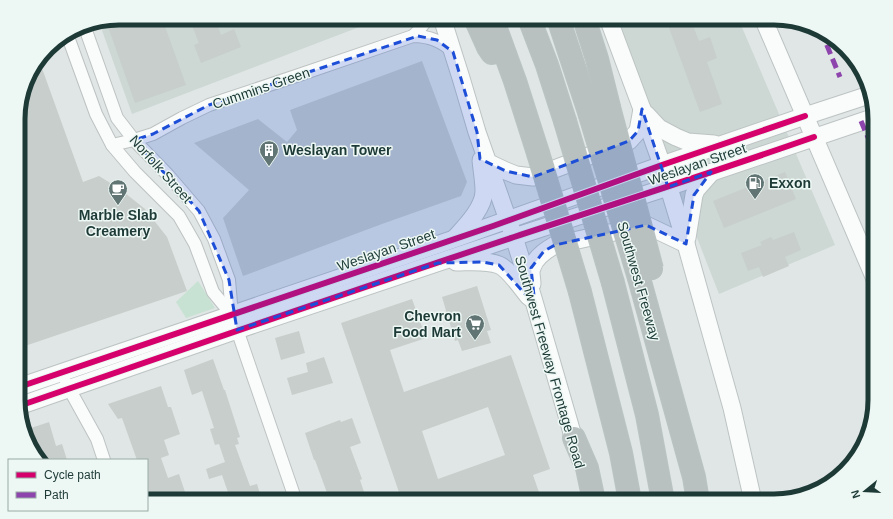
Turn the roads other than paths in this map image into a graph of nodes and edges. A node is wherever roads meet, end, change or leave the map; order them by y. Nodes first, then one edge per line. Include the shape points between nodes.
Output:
1 (423, 25) edge
2 (444, 25) edge
3 (478, 25) edge
4 (495, 25) edge
5 (531, 25) edge
6 (561, 25) edge
7 (586, 25) edge
8 (611, 25) edge
9 (766, 25) edge
10 (86, 31) edge
11 (413, 36) junction
12 (69, 40) edge
13 (453, 52) junction
14 (515, 81) junction
15 (865, 96) edge
16 (642, 109) junction
17 (599, 110) junction
18 (805, 116) junction
19 (868, 119) edge
20 (478, 132) junction
21 (814, 137) junction
22 (134, 140) junction
23 (112, 145) junction
24 (721, 145) junction
25 (489, 163) junction
26 (662, 165) junction
27 (711, 172) junction
28 (668, 187) junction
29 (508, 220) junction
30 (514, 237) junction
31 (454, 239) junction
32 (686, 244) junction
33 (438, 263) junction
34 (868, 263) edge
35 (534, 301) junction
36 (235, 322) junction
37 (61, 373) junction
38 (25, 385) edge
39 (69, 388) junction
40 (25, 404) edge
41 (574, 438) junction
42 (104, 459) edge
43 (294, 494) edge
44 (587, 494) edge
45 (593, 494) edge
46 (629, 494) edge
47 (662, 494) edge
48 (697, 494) edge
49 (751, 494) edge

1 - 11 street
2 - 13 main road, Southwest Freeway Frontage Road
3 - 14 highway via 488,47
4 - 14 highway
5 - 47 highway, bridge via 565,121 613,283 648,415
6 - 17 highway
7 - 17 highway via 597,59
8 - 16 main road
9 - 18 main road
10 - 22 street, Norfolk Street via 117,118
11 - 13 street, Cummins Green via 437,40
11 - 22 street, Cummins Green via 209,105 153,134
12 - 23 street, Norfolk Street via 96,114
13 - 20 main road, Southwest Freeway Frontage Road
14 - 46 highway, bridge via 580,292
15 - 18 main road, Weslayan Street
16 - 24 main road via 659,128 676,137 688,142
16 - 25 main road via 638,131 629,141 533,177 516,175
16 - 26 main road
17 - 48 highway, bridge via 646,276
18 - 21 main road
18 - 24 main road, Weslayan Street
19 - 21 main road, Weslayan Street
20 - 25 main road, Southwest Freeway Frontage Road
20 - 31 main road via 484,192 480,205 468,224
21 - 27 main road, Weslayan Street
21 - 34 main road
22 - 23 street, Cummins Green
22 - 36 street, Norfolk Street via 199,211 214,239 229,280
23 - 36 street, Norfolk Street via 179,216 195,244 213,292
24 - 26 main road, Weslayan Street
25 - 29 main road, Southwest Freeway Frontage Road
26 - 28 main road
26 - 29 main road, Weslayan Street
27 - 28 main road, Weslayan Street
27 - 32 main road via 694,195
28 - 30 main road, Weslayan Street
28 - 32 main road
29 - 30 main road, Southwest Freeway Frontage Road
29 - 31 main road, Weslayan Street
30 - 33 main road, Weslayan Street
30 - 35 main road, Southwest Freeway Frontage Road
31 - 36 main road, Weslayan Street
32 - 35 main road via 646,225 555,245 536,259 531,268
32 - 49 main road via 732,408
33 - 35 main road via 483,262 499,265
33 - 36 main road, Weslayan Street
35 - 41 main road, Southwest Freeway Frontage Road
36 - 37 main road, Weslayan Street
36 - 39 main road, Weslayan Street
36 - 43 street, Norfolk Street
37 - 38 main road, Weslayan Street
37 - 39 street
39 - 40 main road, Weslayan Street
39 - 42 street via 97,439
41 - 44 main road, Southwest Freeway Frontage Road
41 - 45 highway via 587,468

